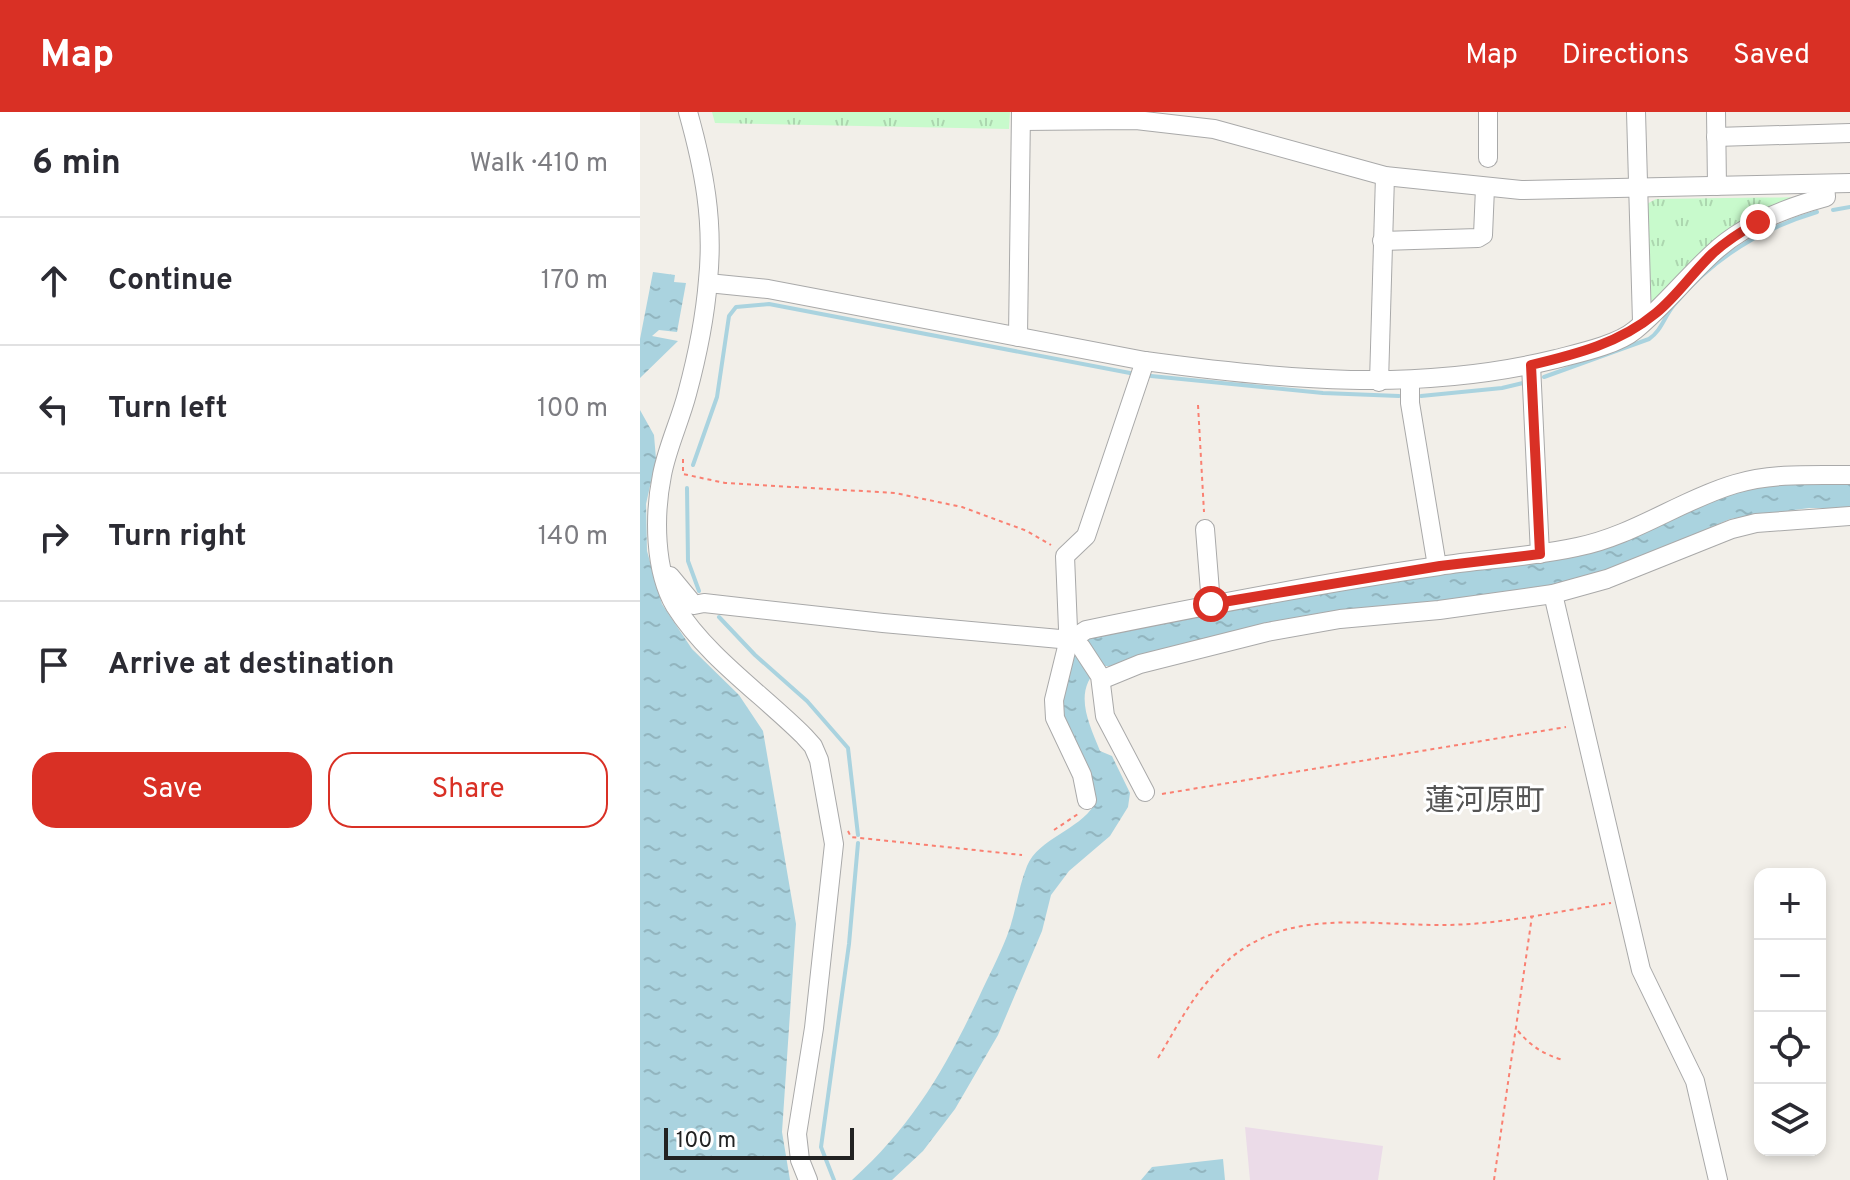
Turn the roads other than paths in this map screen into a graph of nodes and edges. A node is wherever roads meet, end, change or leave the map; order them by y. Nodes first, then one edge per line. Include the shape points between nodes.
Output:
1 (688, 112) edge
2 (1488, 112) edge
3 (1636, 112) edge
4 (1716, 112) edge
5 (1021, 117) edge
6 (1850, 133) edge
7 (1716, 137) junction
8 (1488, 158) dead end
9 (1385, 176) junction
10 (1850, 183) edge
11 (1825, 184) junction
12 (1717, 186) junction
13 (1485, 188) junction
14 (1638, 188) junction
15 (1382, 241) junction
16 (708, 283) junction
17 (1642, 322) junction
18 (1018, 337) junction
19 (1145, 361) junction
20 (1531, 365) junction
21 (1410, 381) junction
22 (1379, 382) junction
23 (1850, 475) edge
24 (1850, 516) edge
25 (1205, 529) road end
26 (1540, 554) junction
27 (661, 564) junction
28 (1437, 566) junction
29 (1553, 594) junction
30 (1211, 604) junction
31 (1076, 644) junction
32 (1099, 675) junction
33 (1145, 792) road end
34 (1087, 800) road end
35 (808, 1180) edge
36 (1718, 1180) edge

1 - 16 street via 708,195
2 - 8 street
3 - 14 street
4 - 7 street
5 - 9 street via 1136,120 1214,129
5 - 18 street
6 - 7 street
7 - 12 street
9 - 13 street
9 - 15 street
10 - 11 street
11 - 12 street
11 - 17 street via 1826,197 1737,234
12 - 14 street
13 - 14 street
13 - 15 street via 1483,235 1478,238
14 - 17 street
15 - 22 street
16 - 18 street via 768,289
16 - 27 street via 691,378 662,474
17 - 20 street via 1607,344
18 - 19 street
19 - 22 street
19 - 31 street via 1086,536 1065,556 1068,629
20 - 21 street
20 - 26 street
21 - 22 street
21 - 28 street
23 - 26 street via 1734,484 1616,536
24 - 29 street via 1732,529 1607,579
25 - 30 street
26 - 28 street
27 - 31 street via 694,605
27 - 35 street via 669,593 690,625 804,736 819,760 834,844 797,1134
28 - 30 street
29 - 32 street via 1267,632
29 - 36 street via 1641,970 1700,1095
30 - 31 street via 1086,630
31 - 32 street
31 - 34 street via 1060,675 1055,718 1082,775
32 - 33 street via 1105,716

